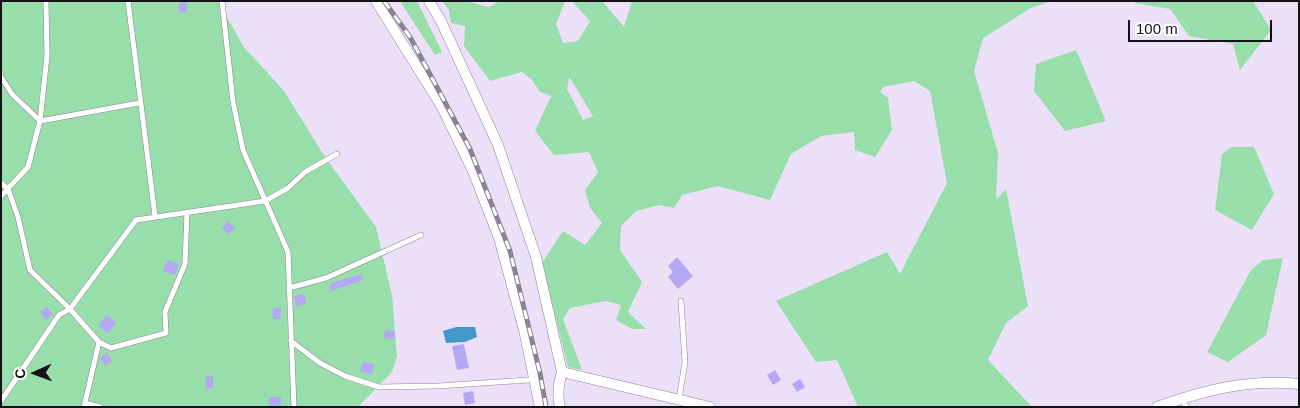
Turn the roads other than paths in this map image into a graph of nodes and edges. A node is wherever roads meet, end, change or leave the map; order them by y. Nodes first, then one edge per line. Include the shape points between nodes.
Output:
1 (46, 1) edge
2 (128, 1) edge
3 (222, 1) edge
4 (376, 1) edge
5 (429, 1) edge
6 (1, 77) edge
7 (140, 103) junction
8 (40, 121) junction
9 (337, 154) dead end
10 (1, 183) edge
11 (8, 189) junction
12 (1, 196) edge
13 (265, 201) junction
14 (187, 212) junction
15 (155, 216) junction
16 (421, 235) dead end
17 (289, 288) junction
18 (681, 301) dead end
19 (70, 309) junction
20 (99, 342) junction
21 (291, 342) junction
22 (562, 372) junction
23 (528, 380) dead end
24 (1299, 384) edge
25 (679, 399) junction
26 (1, 401) edge
27 (1184, 403) edge
28 (85, 405) edge
29 (100, 407) edge
30 (294, 407) edge
31 (540, 407) edge
32 (560, 407) edge
33 (710, 407) edge
34 (1157, 407) edge

1 - 8 lane via 47,56
2 - 7 lane
3 - 13 lane via 233,102 243,150
4 - 31 street via 442,107 473,171 499,238 524,330
5 - 22 street via 498,146 536,258
6 - 8 lane via 12,94
7 - 8 lane
7 - 15 lane
8 - 11 lane via 28,167
9 - 13 lane
10 - 11 lane
11 - 12 lane
11 - 19 lane via 30,270
13 - 14 lane
13 - 17 lane via 288,252
14 - 15 lane
14 - 20 lane via 186,264 165,312 166,333 111,348
15 - 19 lane via 136,220
16 - 17 lane via 326,278
17 - 21 lane
18 - 25 lane via 685,362
19 - 20 lane
19 - 26 lane via 59,315
20 - 28 lane
21 - 23 lane via 345,376 380,387
21 - 30 lane
22 - 25 street
22 - 32 street via 557,395
24 - 27 street via 1238,384 1200,392
25 - 33 street
27 - 34 street
28 - 29 lane

